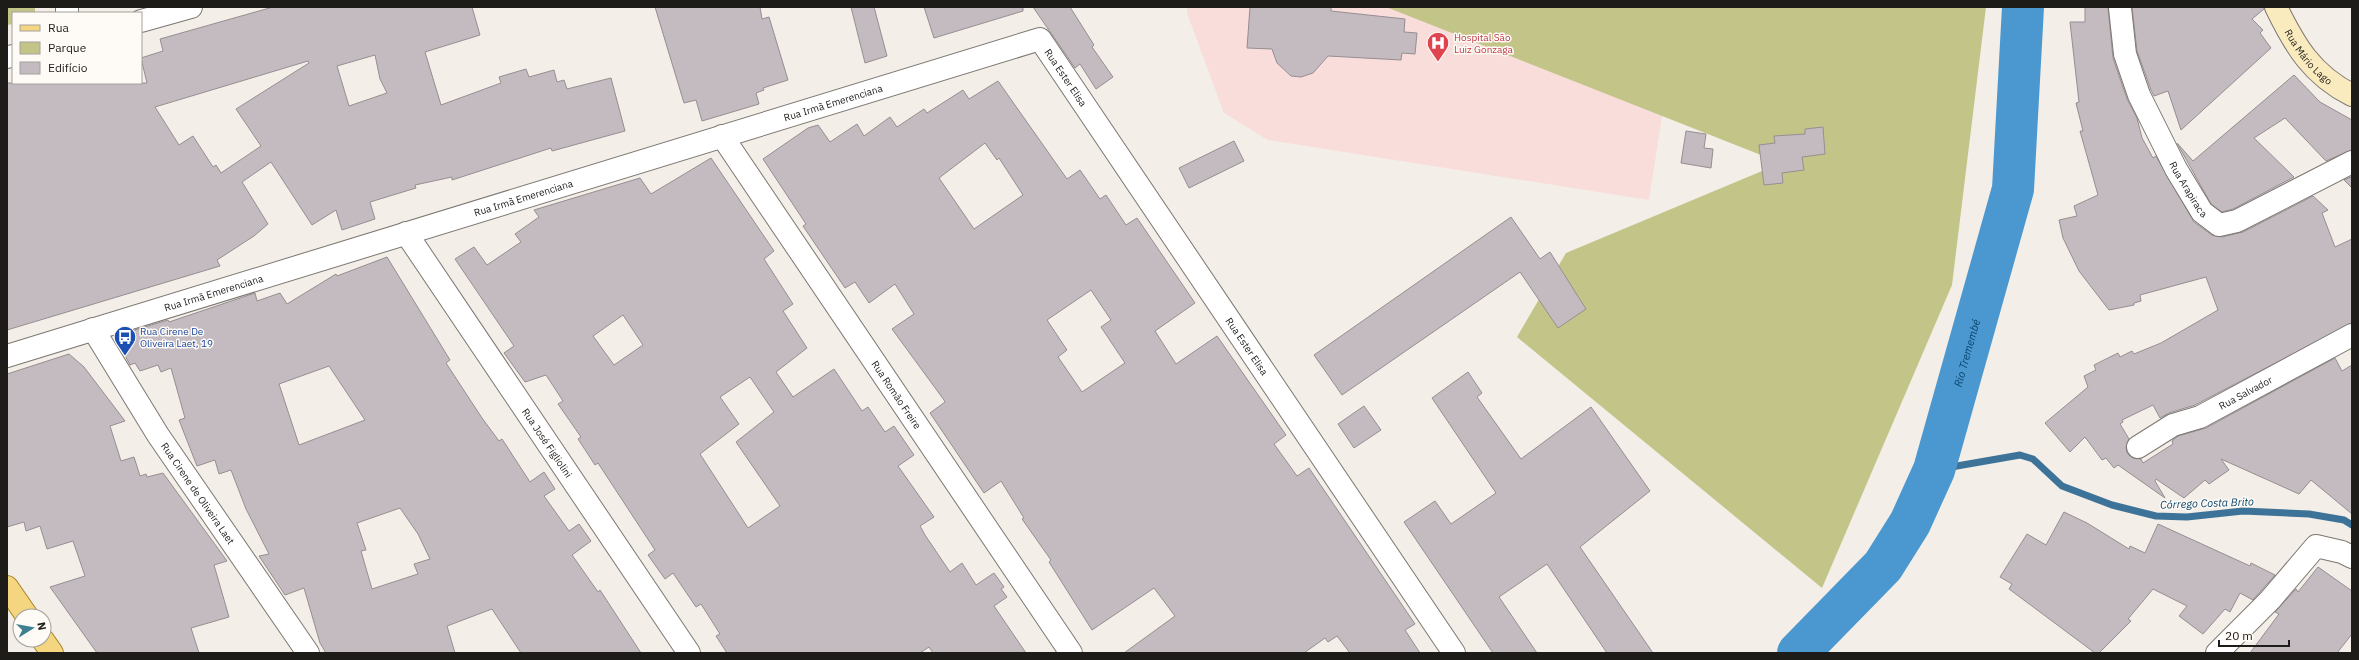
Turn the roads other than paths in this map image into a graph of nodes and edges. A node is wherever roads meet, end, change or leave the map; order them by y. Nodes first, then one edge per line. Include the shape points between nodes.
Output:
1 (191, 7) edge
2 (2276, 7) edge
3 (2120, 8) dead end
4 (142, 21) edge
5 (1040, 39) joint
6 (2352, 95) edge
7 (722, 136) junction
8 (2352, 162) edge
9 (406, 233) junction
10 (93, 329) junction
11 (2351, 337) edge
12 (7, 356) edge
13 (2138, 447) dead end
14 (2352, 557) edge
15 (7, 587) edge
16 (21, 608) edge
17 (308, 653) edge
18 (689, 653) edge
19 (1071, 653) edge
20 (1454, 653) edge
21 (2217, 653) edge

1 - 4 street
2 - 6 street, Rua Mário Lago via 2309,63 2332,85
3 - 8 street, Rua Arapiraca via 2125,54 2139,95 2176,169 2202,212 2210,220 2219,225 2237,221
5 - 7 street, Rua Irmã Emerenciana
5 - 20 street, Rua Ester Elisa
7 - 9 street, Rua Irmã Emerenciana
7 - 19 street, Rua Romão Freire
9 - 10 street, Rua Irmã Emerenciana
9 - 18 street, Rua José Figliolini
10 - 12 street, Rua Irmã Emerenciana
10 - 17 street, Rua Cirene de Oliveira Laet via 158,434
11 - 13 street, Rua Salvador via 2200,416 2173,425
14 - 21 street via 2316,546 2270,600
15 - 16 main road

